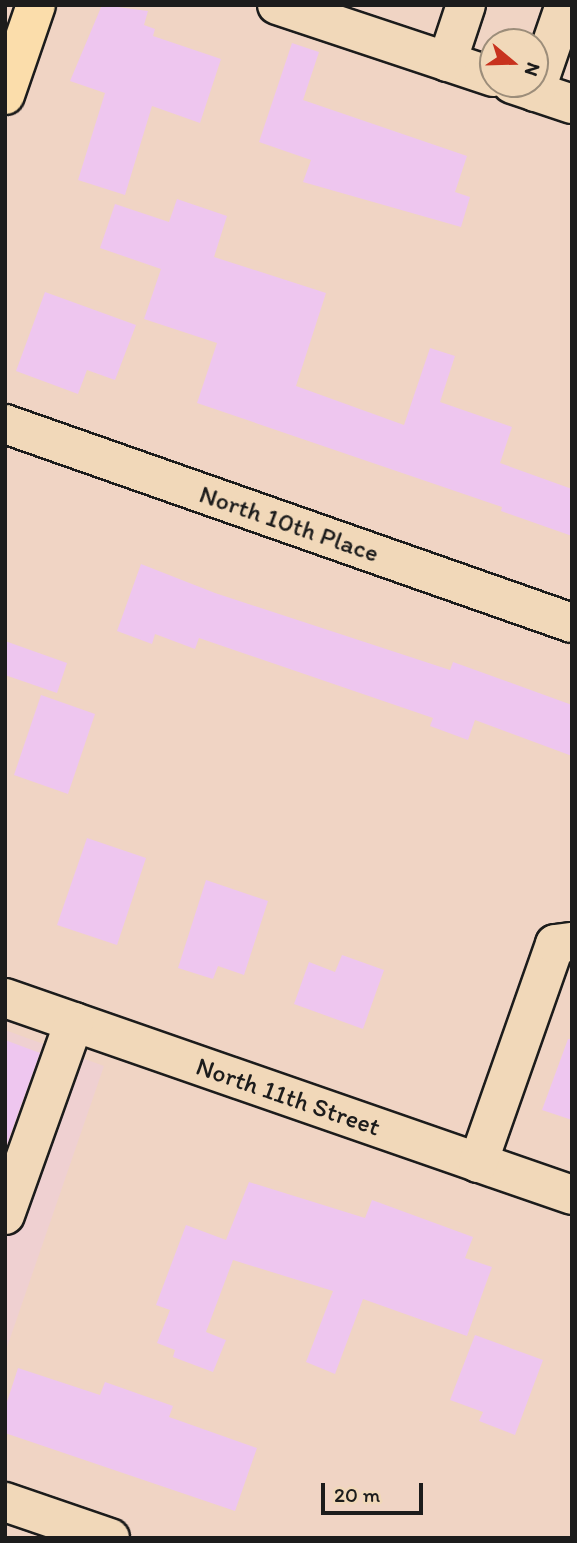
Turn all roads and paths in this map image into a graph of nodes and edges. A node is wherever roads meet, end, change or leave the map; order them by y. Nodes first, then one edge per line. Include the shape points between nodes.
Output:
1 (36, 5) edge
2 (277, 5) edge
3 (466, 5) edge
4 (565, 5) edge
5 (371, 20) edge
6 (549, 37) edge
7 (447, 62) junction
8 (479, 73) edge
9 (7, 84) edge
10 (549, 96) edge
11 (572, 104) edge
12 (5, 424) edge
13 (572, 623) edge
14 (572, 942) edge
15 (5, 998) edge
16 (74, 1022) junction
17 (478, 1163) junction
18 (572, 1195) edge
19 (5, 1215) edge
20 (5, 1502) edge
21 (110, 1538) edge

1 - 9 main road
2 - 5 street
3 - 7 street
4 - 6 street
5 - 7 street
7 - 8 street
10 - 11 street
12 - 13 street, North 10th Place
14 - 17 street via 555,944
15 - 16 street, North 11th Street
16 - 17 street, North 11th Street
16 - 19 street
17 - 18 street, North 11th Street
20 - 21 street

